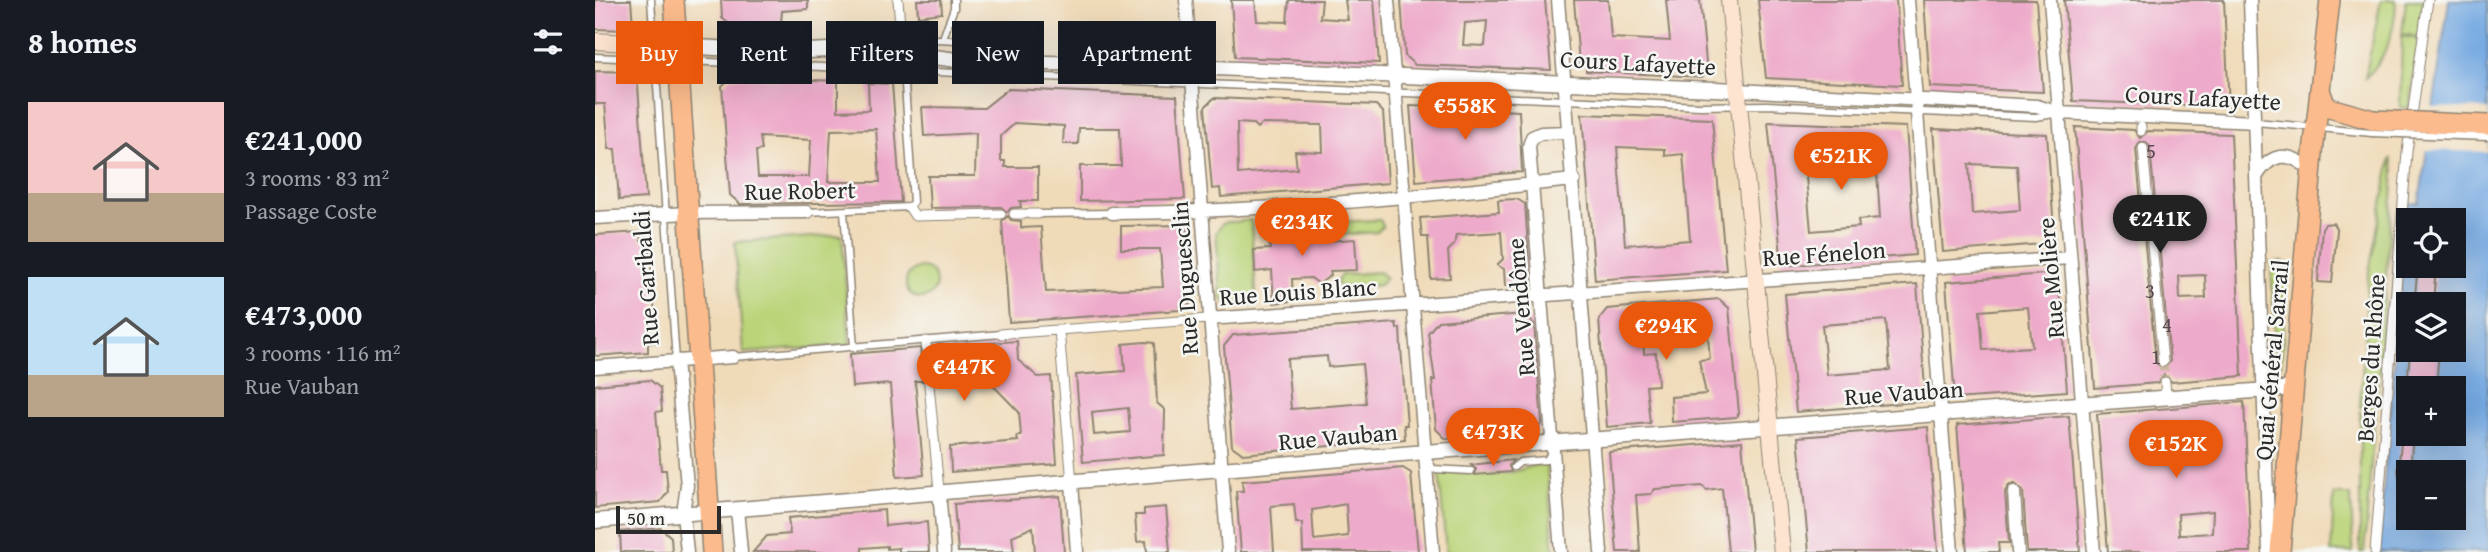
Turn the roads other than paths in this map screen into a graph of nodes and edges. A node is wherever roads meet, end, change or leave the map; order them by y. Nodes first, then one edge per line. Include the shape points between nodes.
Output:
1 (651, 0) edge
2 (674, 0) edge
3 (898, 0) edge
4 (954, 0) edge
5 (1186, 0) edge
6 (1388, 0) edge
7 (1558, 0) edge
8 (1729, 0) edge
9 (1909, 0) edge
10 (2050, 0) edge
11 (2250, 0) edge
12 (2330, 0) edge
13 (2428, 0) edge
14 (653, 21) edge
15 (676, 21) edge
16 (900, 21) edge
17 (1187, 21) edge
18 (938, 38) edge
19 (943, 38) junction
20 (952, 39) edge
21 (595, 41) edge
22 (616, 45) edge
23 (826, 50) edge
24 (703, 53) edge
25 (703, 54) edge
26 (616, 55) edge
27 (595, 57) edge
28 (938, 58) edge
29 (1058, 64) edge
30 (1058, 69) edge
31 (1216, 74) edge
32 (1393, 75) junction
33 (1216, 76) edge
34 (1563, 82) junction
35 (657, 84) edge
36 (680, 84) edge
37 (1192, 84) edge
38 (905, 85) dead end
39 (2320, 89) junction
40 (1394, 91) junction
41 (1739, 98) junction
42 (1566, 100) junction
43 (1916, 106) junction
44 (2059, 113) junction
45 (2256, 122) junction
46 (2488, 125) edge
47 (2372, 127) junction
48 (2315, 129) junction
49 (1569, 132) junction
50 (2488, 137) edge
51 (2143, 148) dead end
52 (2312, 171) junction
53 (2256, 177) junction
54 (1574, 180) junction
55 (1532, 184) junction
56 (1403, 197) junction
57 (909, 207) junction
58 (844, 211) junction
59 (688, 212) junction
60 (807, 212) joint
61 (1201, 212) junction
62 (1112, 213) joint
63 (1001, 214) dead end
64 (1026, 214) dead end
65 (667, 216) junction
66 (595, 218) edge
67 (2069, 258) junction
68 (1929, 267) junction
69 (1756, 281) junction
70 (1582, 292) junction
71 (1542, 295) junction
72 (1413, 306) junction
73 (1208, 319) junction
74 (1059, 330) junction
75 (1009, 333) joint
76 (926, 341) junction
77 (854, 348) junction
78 (927, 354) tunnel mouth
79 (733, 358) joint
80 (697, 359) junction
81 (676, 361) junction
82 (2163, 362) tunnel mouth
83 (595, 367) edge
84 (928, 374) tunnel mouth
85 (2295, 388) junction
86 (2262, 389) junction
87 (2083, 404) junction
88 (1941, 412) junction
89 (1770, 426) junction
90 (1592, 440) junction
91 (1553, 443) junction
92 (1424, 452) junction
93 (1514, 467) dead end
94 (1221, 470) junction
95 (1471, 471) dead end
96 (1072, 483) junction
97 (939, 490) junction
98 (2014, 492) dead end
99 (737, 509) junction
100 (709, 511) junction
101 (684, 513) junction
102 (595, 522) edge
103 (687, 552) edge
104 (712, 552) edge
105 (741, 552) edge
106 (944, 552) edge
107 (1077, 552) edge
108 (1228, 552) edge
109 (1433, 552) edge
110 (1561, 552) edge
111 (1601, 552) edge
112 (1781, 552) edge
113 (1952, 552) edge
114 (2018, 552) edge
115 (2094, 552) edge
116 (2269, 552) edge
117 (2280, 552) edge
118 (2375, 552) edge

1 - 14 lane, Rue Garibaldi
2 - 15 main road, Rue Garibaldi
3 - 16 street
4 - 19 lane
5 - 17 street, Rue Duguesclin
6 - 32 street
7 - 34 street
8 - 41 main road
9 - 43 street
10 - 44 street, Rue Molière
11 - 45 street, Quai Général Sarrail
12 - 39 main road, Quai Général Sarrail
13 - 118 street, Berges du Rhône via 2406,161
18 - 19 lane
19 - 20 lane
21 - 22 main road, Cours Lafayette
23 - 24 street, Cours Lafayette
25 - 30 lane
26 - 27 lane
28 - 29 street, Cours Lafayette
31 - 32 street, Cours Lafayette
32 - 34 street, Cours Lafayette
32 - 40 street
33 - 40 lane
34 - 41 street, Cours Lafayette
34 - 42 street
35 - 65 lane, Rue Garibaldi
36 - 59 main road, Rue Garibaldi
37 - 61 street, Rue Duguesclin
38 - 57 lane
39 - 47 main road via 2326,107
39 - 48 main road, Quai Général Sarrail
40 - 42 lane
40 - 56 street
41 - 42 lane
41 - 43 street, Cours Lafayette
41 - 69 main road
42 - 49 street
43 - 44 street, Cours Lafayette via 2037,106
43 - 68 street
44 - 45 street, Cours Lafayette
44 - 67 street, Rue Molière
45 - 48 lane, Cours Lafayette
45 - 53 street, Quai Général Sarrail
46 - 47 main road, bridge
47 - 48 lane, Cours Lafayette via 2341,132
47 - 50 lane, Cours Lafayette, bridge
48 - 52 main road, Quai Général Sarrail
49 - 54 street
49 - 55 street, Rue Vendôme via 1532,137
51 - 82 street
52 - 53 street via 2296,158 2275,158
52 - 85 main road, Quai Général Sarrail
53 - 86 street, Quai Général Sarrail
54 - 55 street
54 - 70 street
55 - 56 street
55 - 71 street, Rue Vendôme
56 - 61 street
56 - 72 street
57 - 58 lane, Rue Robert
57 - 63 street, Rue Robert via 915,216
58 - 60 lane, Rue Robert
58 - 77 lane
59 - 60 street, Rue Robert
59 - 65 street, Rue Robert
59 - 80 main road, Rue Garibaldi
61 - 62 street
61 - 73 street, Rue Duguesclin
62 - 64 lane
65 - 66 street, Rue Robert
65 - 81 lane, Rue Garibaldi
67 - 68 street, Rue Fénelon
67 - 87 street, Rue Molière
68 - 69 street, Rue Fénelon
68 - 88 street
69 - 70 street, Rue Fénelon
69 - 89 main road
70 - 71 street, Rue Louis Blanc
70 - 90 street
71 - 72 street, Rue Louis Blanc
71 - 91 street, Rue Vendôme
72 - 73 street, Rue Louis Blanc
72 - 92 street
73 - 74 street, Rue Louis Blanc
73 - 94 street, Rue Duguesclin
74 - 75 street, Rue Louis Blanc
74 - 96 street
75 - 76 lane, Rue Louis Blanc
76 - 77 lane, Rue Louis Blanc
76 - 78 street
77 - 79 lane, Rue Louis Blanc
79 - 80 street, Rue Louis Blanc
80 - 81 street, Rue Louis Blanc
80 - 100 main road, Rue Garibaldi
81 - 83 street, Rue Louis Blanc
81 - 101 street, Rue Garibaldi via 687,486
84 - 97 street
85 - 86 street, Rue Vauban
85 - 117 main road, Quai Général Sarrail
86 - 87 street, Rue Vauban via 2166,390
86 - 116 street, Quai Général Sarrail
87 - 88 street, Rue Vauban
87 - 115 street, Rue Molière
88 - 89 street, Rue Vauban
88 - 113 street
89 - 90 street, Rue Vauban
89 - 112 main road
90 - 91 street, Rue Vauban
90 - 111 street
91 - 92 street, Rue Vauban
91 - 93 lane via 1548,460 1520,462
91 - 110 street, Rue Vendôme
92 - 94 street, Rue Vauban
92 - 95 lane via 1433,469
92 - 109 street
94 - 96 street, Rue Vauban
94 - 108 street, Rue Duguesclin
96 - 97 street, Rue Vauban
96 - 107 street
97 - 99 street, Rue Vauban
97 - 106 street
98 - 114 street
99 - 100 street, Rue Vauban
99 - 105 street
100 - 101 street, Rue Vauban
100 - 104 main road, Rue Garibaldi
101 - 102 street, Rue Vauban
101 - 103 street, Rue Garibaldi

